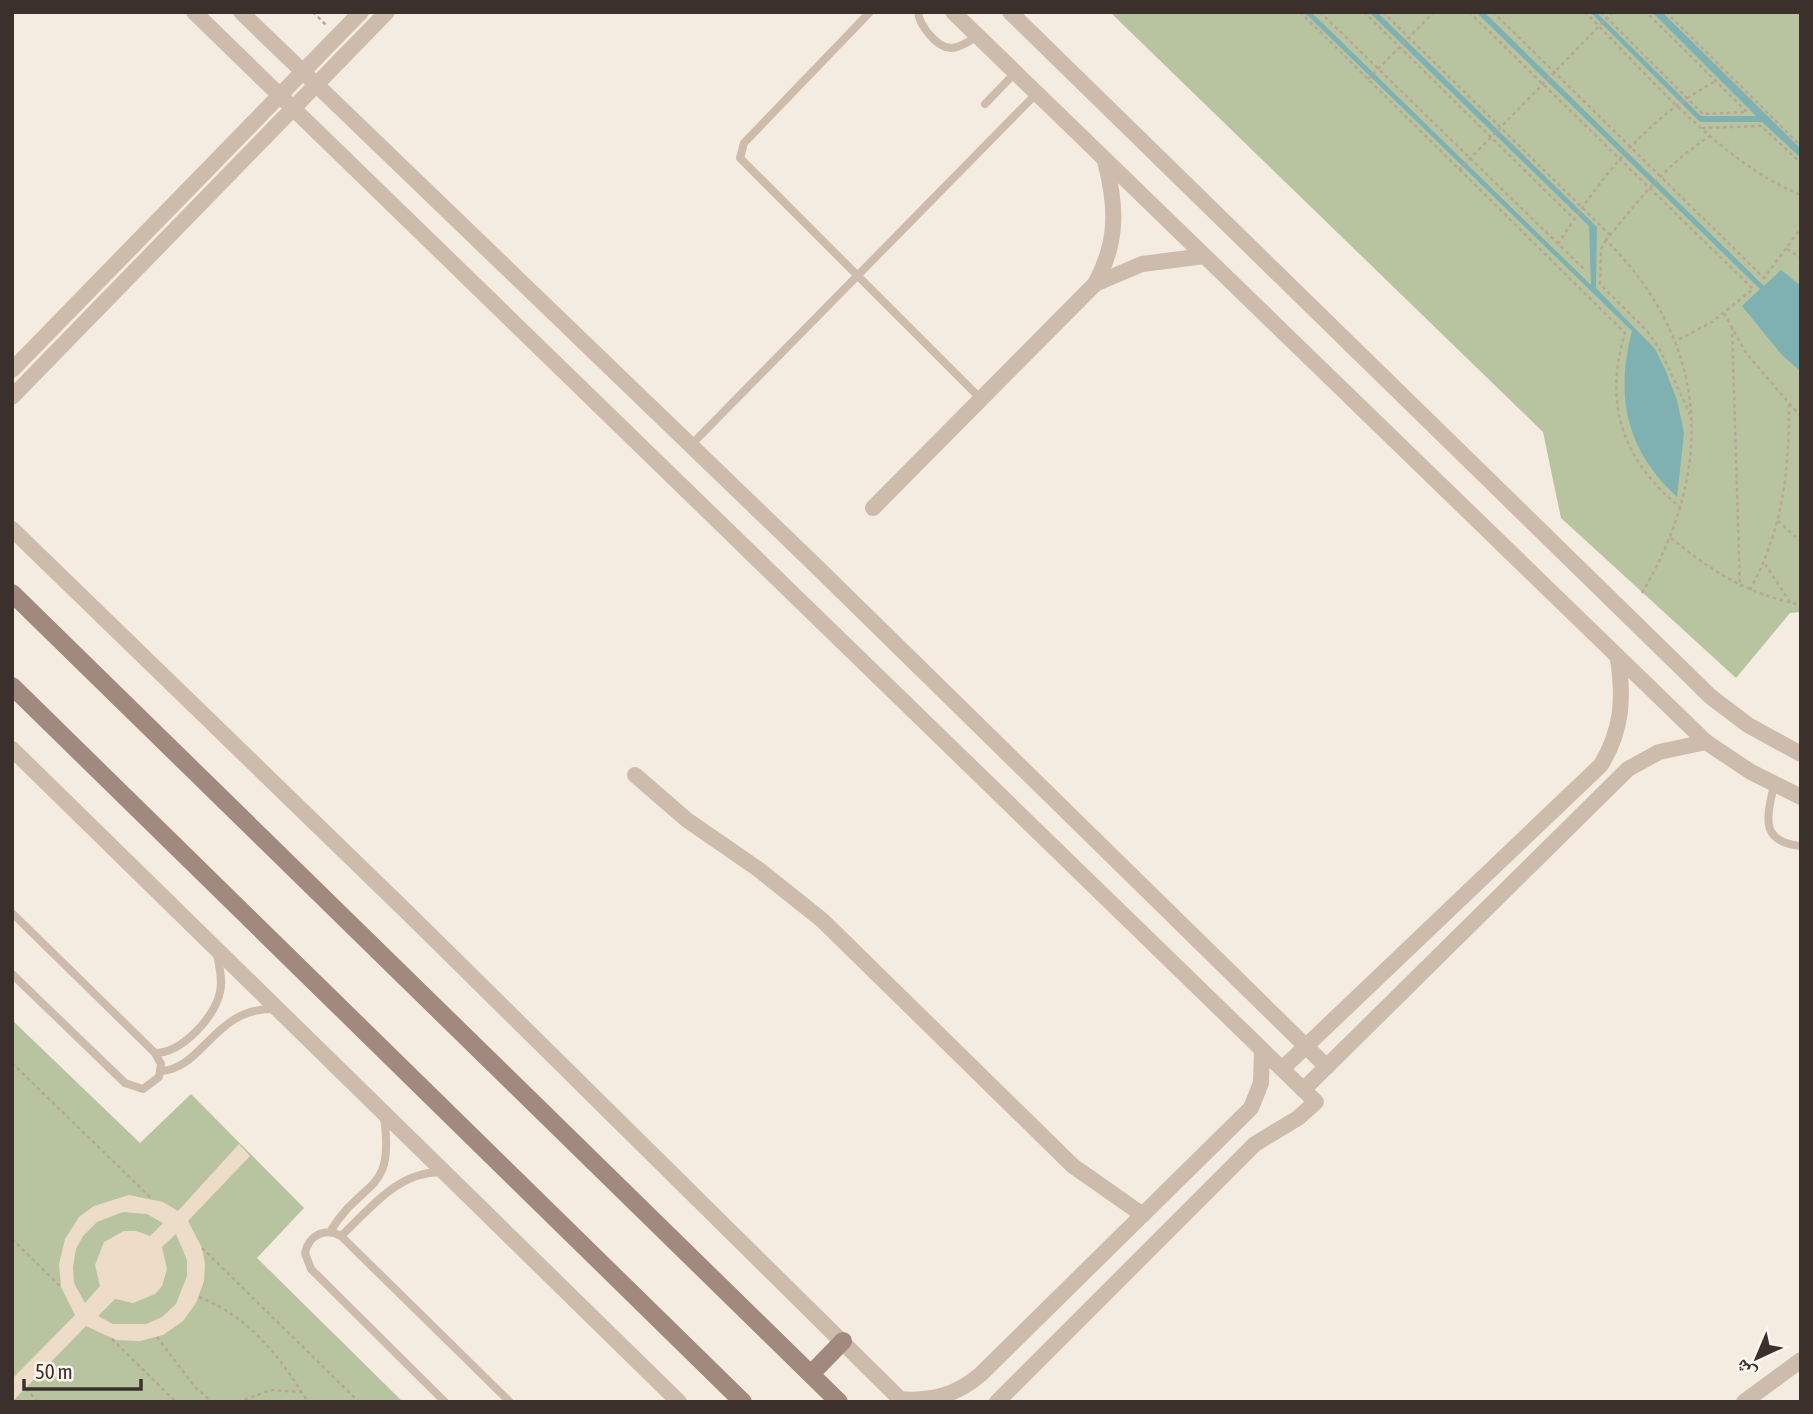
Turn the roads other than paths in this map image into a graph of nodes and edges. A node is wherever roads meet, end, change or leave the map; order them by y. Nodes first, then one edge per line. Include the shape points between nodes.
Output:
1 (194, 12) edge
2 (241, 12) edge
3 (361, 12) edge
4 (387, 12) edge
5 (870, 12) edge
6 (918, 12) edge
7 (953, 12) edge
8 (1010, 12) edge
9 (978, 36) junction
10 (303, 71) junction
11 (1015, 73) junction
12 (317, 84) junction
13 (1036, 94) junction
14 (279, 95) junction
15 (985, 104) dead end
16 (293, 109) junction
17 (1104, 159) junction
18 (1204, 256) junction
19 (857, 276) junction
20 (1095, 284) junction
21 (12, 370) edge
22 (12, 397) edge
23 (981, 399) junction
24 (691, 445) junction
25 (873, 508) dead end
26 (12, 529) edge
27 (12, 593) edge
28 (1618, 659) junction
29 (12, 686) edge
30 (1706, 741) junction
31 (12, 749) edge
32 (1801, 754) edge
33 (635, 775) dead end
34 (1774, 785) junction
35 (1801, 797) edge
36 (1801, 846) edge
37 (12, 913) edge
38 (216, 947) junction
39 (12, 974) edge
40 (280, 1009) junction
41 (1305, 1046) junction
42 (1262, 1050) junction
43 (155, 1053) junction
44 (1327, 1068) junction
45 (1282, 1069) junction
46 (161, 1071) junction
47 (1303, 1090) junction
48 (383, 1110) junction
49 (446, 1172) junction
50 (1143, 1215) junction
51 (330, 1232) junction
52 (341, 1236) junction
53 (843, 1341) junction
54 (1801, 1360) edge
55 (811, 1374) junction
56 (901, 1400) edge
57 (445, 1402) edge
58 (510, 1402) edge
59 (678, 1402) edge
60 (743, 1402) edge
61 (839, 1402) edge
62 (997, 1402) edge
63 (1744, 1402) edge

1 - 14 street
2 - 10 street
3 - 10 street
4 - 12 street
5 - 19 lane via 739,152 742,163
6 - 9 lane via 922,26 946,47 956,48
7 - 9 street
8 - 32 street via 1711,697 1748,725
9 - 11 street
10 - 12 street
10 - 14 street
11 - 13 street
11 - 15 lane
12 - 16 street
12 - 24 street
13 - 17 street
13 - 19 lane
14 - 16 street
14 - 21 street
16 - 22 street
16 - 42 street
17 - 18 street
17 - 20 street via 1115,202 1115,226
18 - 20 street via 1142,264
18 - 28 street
19 - 23 lane
19 - 24 lane
20 - 23 street
23 - 25 street
24 - 41 street
26 - 53 street
27 - 55 main road
28 - 30 street
28 - 41 street via 1622,713 1601,765
29 - 60 main road
30 - 34 street
30 - 44 street via 1660,752 1628,769
31 - 38 street
33 - 50 street via 687,820 822,919 1067,1161
34 - 35 street
34 - 36 lane via 1769,829 1780,842
37 - 43 lane
38 - 40 street
38 - 43 lane via 221,984 213,1010 181,1044
39 - 46 lane via 131,1087 150,1087
40 - 46 lane via 257,1010 236,1018 183,1064
40 - 48 street
41 - 44 street
41 - 45 street
42 - 45 street
42 - 50 street via 1261,1083 1251,1108
43 - 46 lane
44 - 47 street
45 - 47 street
47 - 62 street via 1316,1102 1255,1144
48 - 49 street
48 - 51 lane via 388,1150 385,1168
49 - 52 lane via 423,1173 402,1181
49 - 59 street
50 - 56 street via 971,1382 937,1398
51 - 52 lane
51 - 57 lane via 313,1237 306,1247 311,1269
52 - 58 lane
53 - 55 main road
53 - 56 street
54 - 63 street
55 - 61 main road

